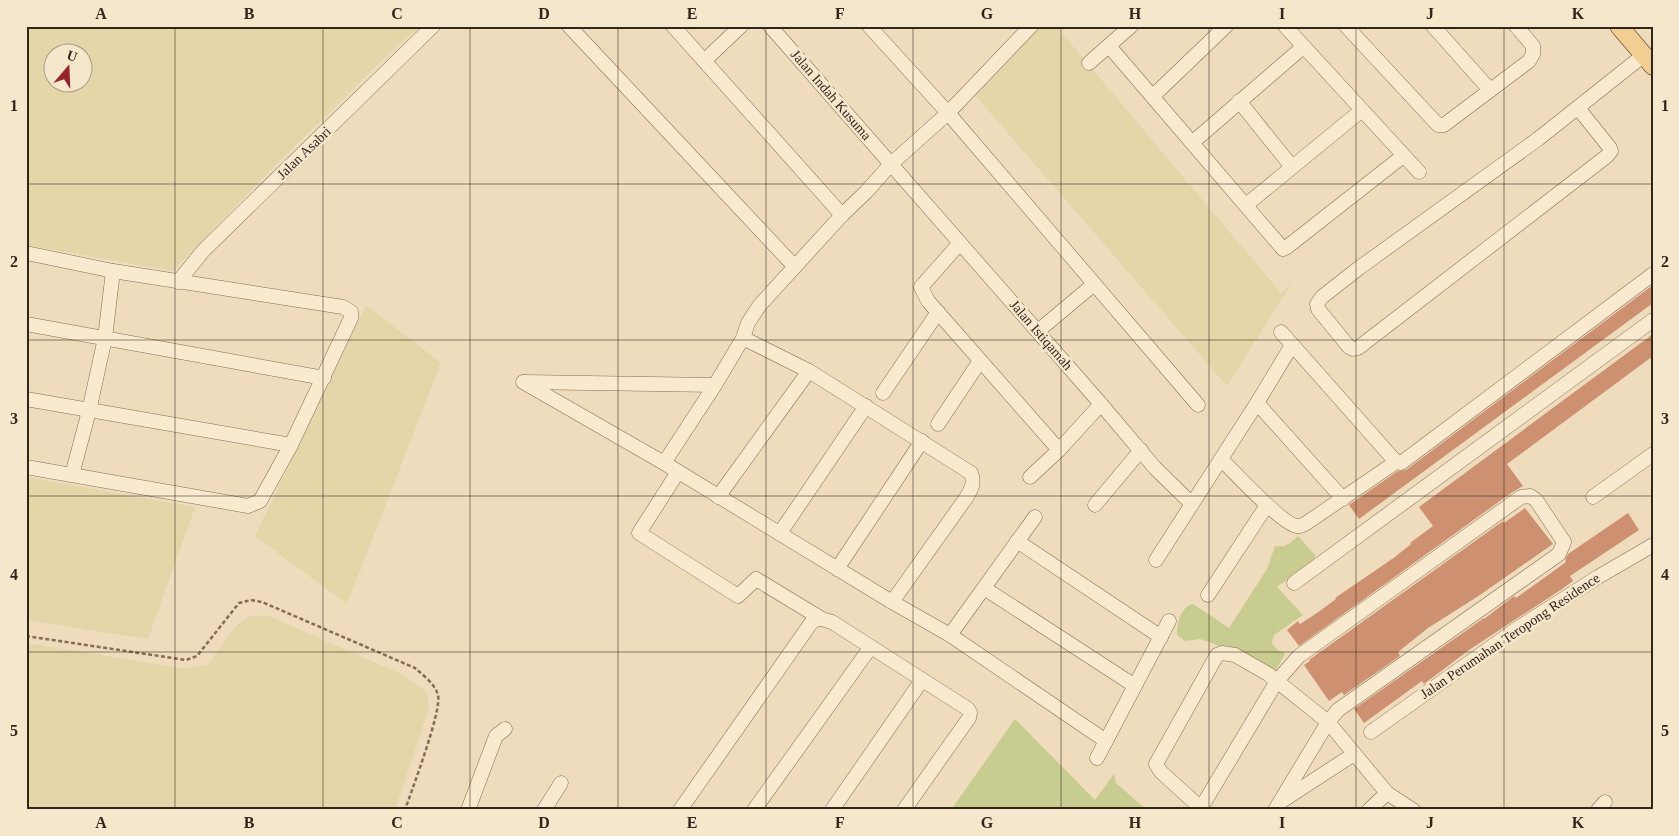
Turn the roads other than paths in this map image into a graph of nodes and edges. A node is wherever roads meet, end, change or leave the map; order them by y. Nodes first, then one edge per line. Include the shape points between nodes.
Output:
1 (432, 26) edge
2 (569, 26) edge
3 (672, 26) edge
4 (741, 26) edge
5 (770, 26) edge
6 (869, 26) edge
7 (1031, 26) edge
8 (1131, 26) edge
9 (1226, 26) edge
10 (1284, 26) edge
11 (1346, 26) edge
12 (1433, 26) edge
13 (1516, 26) edge
14 (1619, 26) edge
15 (1109, 46) junction
16 (1303, 47) junction
17 (1648, 60) edge
18 (704, 61) junction
19 (1089, 63) dead end
20 (1490, 90) junction
21 (1153, 96) junction
22 (1240, 101) junction
23 (1578, 108) junction
24 (1362, 110) junction
25 (948, 113) junction
26 (1193, 142) junction
27 (1403, 156) junction
28 (891, 164) junction
29 (1292, 167) junction
30 (1418, 172) dead end
31 (1246, 205) junction
32 (842, 215) junction
33 (960, 243) junction
34 (26, 253) edge
35 (795, 267) junction
36 (113, 271) junction
37 (1653, 274) edge
38 (178, 282) junction
39 (1093, 285) junction
40 (938, 312) junction
41 (1653, 320) edge
42 (26, 324) edge
43 (1038, 331) junction
44 (1281, 332) dead end
45 (105, 338) junction
46 (742, 338) junction
47 (1292, 345) junction
48 (980, 361) junction
49 (809, 371) junction
50 (324, 378) junction
51 (715, 385) junction
52 (883, 393) dead end
53 (26, 399) edge
54 (1257, 402) junction
55 (1101, 404) junction
56 (1198, 405) dead end
57 (866, 406) junction
58 (89, 411) junction
59 (938, 424) dead end
60 (922, 441) junction
61 (291, 445) junction
62 (1059, 450) junction
63 (1141, 450) junction
64 (1653, 454) edge
65 (1221, 459) junction
66 (1396, 462) junction
67 (664, 463) junction
68 (26, 466) edge
69 (678, 472) junction
70 (72, 474) junction
71 (1030, 477) dead end
72 (718, 497) junction
73 (1593, 497) dead end
74 (1343, 499) junction
75 (1192, 504) junction
76 (1094, 505) dead end
77 (1267, 505) junction
78 (1035, 517) dead end
79 (780, 533) junction
80 (1017, 541) junction
81 (1653, 545) edge
82 (1156, 560) dead end
83 (837, 569) junction
84 (1294, 583) dead end
85 (984, 588) junction
86 (1208, 596) dead end
87 (892, 602) junction
88 (822, 619) junction
89 (1169, 621) dead end
90 (950, 635) junction
91 (1161, 637) junction
92 (870, 648) junction
93 (922, 680) junction
94 (1277, 681) junction
95 (1135, 686) junction
96 (1328, 722) junction
97 (505, 729) dead end
98 (1371, 732) dead end
99 (1106, 741) junction
100 (1354, 754) junction
101 (1097, 758) dead end
102 (560, 783) dead end
103 (1387, 793) junction
104 (1277, 806) edge
105 (1202, 809) edge
106 (469, 810) edge
107 (544, 810) edge
108 (680, 810) edge
109 (754, 810) edge
110 (832, 810) edge
111 (904, 810) edge
112 (1369, 810) edge
113 (1413, 810) edge

1 - 38 street, Jalan Asabri via 203,251
2 - 35 street
3 - 18 street
4 - 18 street
5 - 28 street, Jalan Indah Kusuma
6 - 25 street
7 - 25 street
8 - 15 street
9 - 21 street
10 - 16 street
11 - 20 street via 1438,126 1444,125
12 - 20 street
13 - 20 street via 1533,46 1533,54 1529,61
14 - 17 main road
15 - 19 street
15 - 21 street
16 - 22 street
16 - 24 street
17 - 23 street
18 - 32 street
21 - 26 street
22 - 26 street
22 - 29 street
23 - 23 street via 1322,297 1317,304 1318,309 1349,347 1353,350 1358,348 1607,156 1610,148
24 - 27 street
24 - 29 street
25 - 28 street
25 - 39 street
26 - 31 street
27 - 30 street
27 - 31 street via 1288,248 1280,246
28 - 32 street
28 - 33 street, Jalan Istiqamah
29 - 31 street
32 - 35 street
33 - 40 street via 921,287
33 - 43 street, Jalan Istiqamah
34 - 36 street
35 - 46 street via 759,306
36 - 38 street
36 - 45 street
37 - 66 street via 1401,463
38 - 50 street via 347,309 351,318
39 - 43 street
39 - 56 street
40 - 48 street
40 - 52 street
41 - 84 street
42 - 45 street
43 - 55 street, Jalan Istiqamah
44 - 47 street
45 - 50 street
45 - 58 street
46 - 49 street
46 - 51 street
47 - 54 street
47 - 66 street
48 - 59 street
48 - 62 street
49 - 57 street
49 - 72 street
50 - 61 street
51 - 67 street
51 - 67 street via 523,382
53 - 58 street
54 - 65 street
54 - 74 street
55 - 62 street
55 - 63 street, Jalan Istiqamah
57 - 60 street
57 - 79 street
58 - 61 street
58 - 70 street
60 - 83 street
60 - 87 street via 971,473 972,488
61 - 70 street via 260,501 248,506
62 - 71 street
63 - 75 street, Jalan Istiqamah
63 - 76 street
64 - 73 street
65 - 75 street
65 - 77 street
66 - 74 street
67 - 69 street
68 - 70 street
69 - 72 street
69 - 88 street via 639,533 738,596 756,580
72 - 79 street
74 - 77 street via 1298,527
75 - 82 street
77 - 86 street
78 - 80 street
79 - 83 street
80 - 85 street
80 - 91 street
81 - 98 street, Jalan Perumahan Teropong Residence via 1518,628
83 - 87 street
85 - 90 street
85 - 95 street
87 - 90 street
88 - 92 street via 832,622
88 - 108 street via 811,622
89 - 91 street
90 - 99 street
91 - 95 street
92 - 93 street
92 - 109 street
93 - 110 street
93 - 111 street via 970,713
94 - 96 street
94 - 96 street via 1298,656 1521,497 1530,496 1536,500 1564,542 1559,554 1346,704
94 - 105 street
94 - 105 street via 1235,655 1217,655 1156,764 1160,772
95 - 99 street
96 - 100 street
96 - 104 street
97 - 106 street via 496,736
99 - 101 street
100 - 103 street
100 - 104 street
102 - 107 street
103 - 112 street
103 - 113 street

